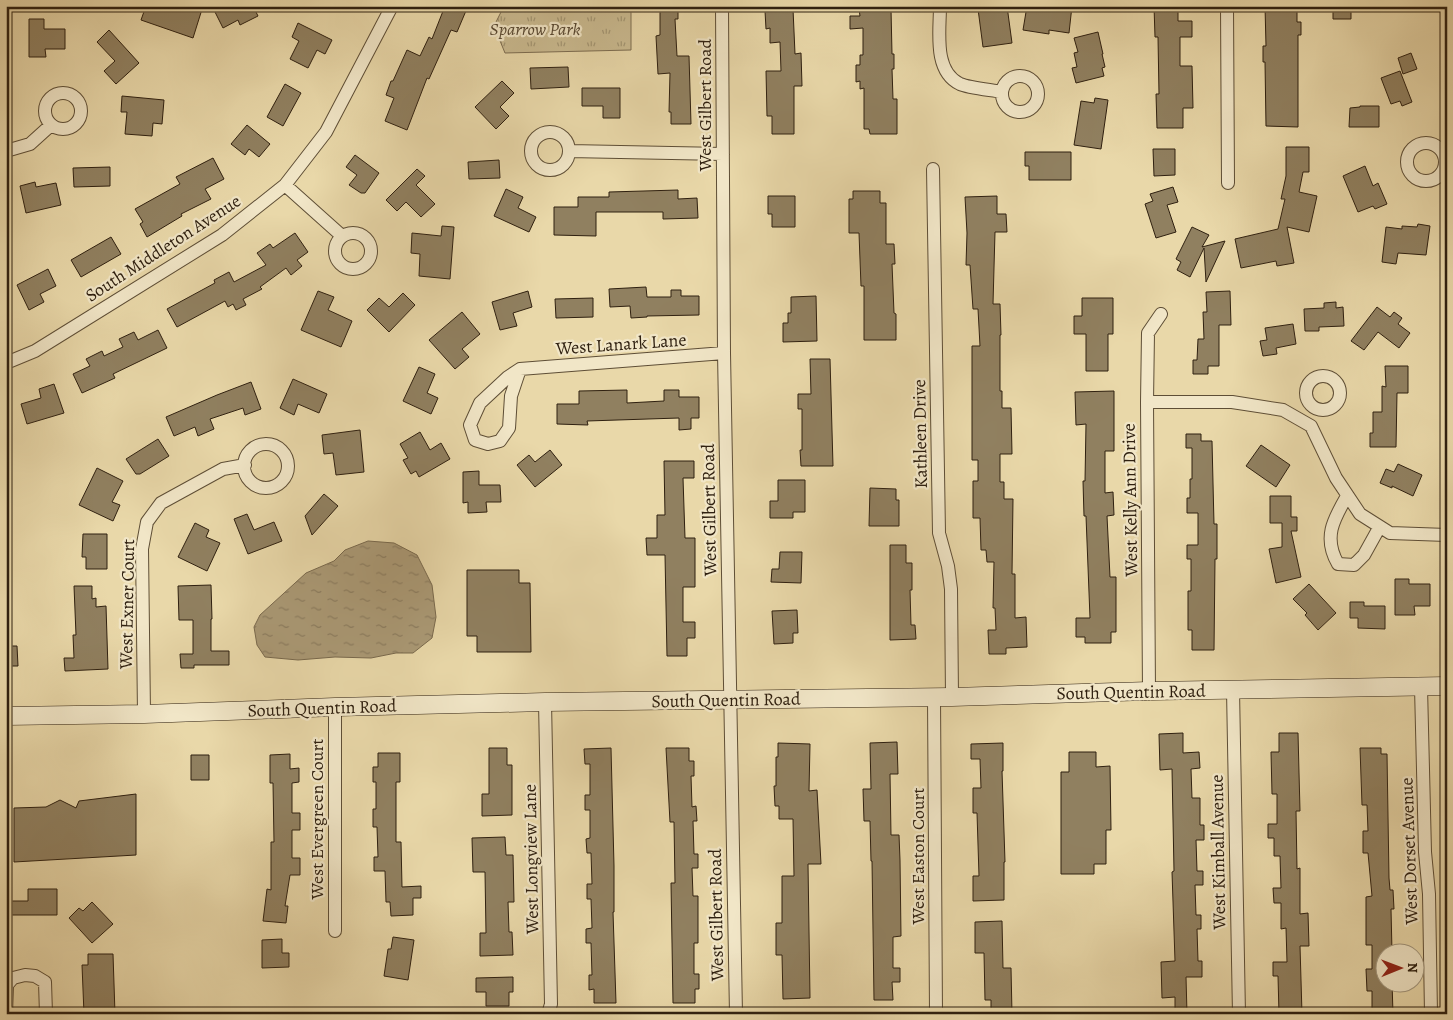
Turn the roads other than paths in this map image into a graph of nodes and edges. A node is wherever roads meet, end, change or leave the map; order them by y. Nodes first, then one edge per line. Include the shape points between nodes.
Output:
1 (392, 6) edge
2 (722, 6) edge
3 (940, 6) edge
4 (1227, 6) edge
5 (1002, 92) dead end
6 (51, 125) dead end
7 (6, 151) edge
8 (569, 151) dead end
9 (723, 154) junction
10 (932, 169) dead end
11 (1228, 183) dead end
12 (285, 185) junction
13 (342, 236) dead end
14 (1162, 314) dead end
15 (724, 353) junction
16 (6, 363) edge
17 (520, 369) junction
18 (1147, 402) junction
19 (1312, 406) dead end
20 (1301, 420) junction
21 (245, 465) dead end
22 (1347, 496) junction
23 (1379, 528) junction
24 (1447, 535) edge
25 (1421, 686) junction
26 (1447, 686) edge
27 (1233, 690) junction
28 (1149, 691) junction
29 (934, 697) junction
30 (952, 697) junction
31 (730, 700) junction
32 (545, 702) junction
33 (335, 707) junction
34 (144, 714) junction
35 (6, 716) edge
36 (335, 931) dead end
37 (6, 1014) edge
38 (46, 1014) edge
39 (548, 1014) edge
40 (736, 1014) edge
41 (936, 1014) edge
42 (1238, 1014) edge
43 (1431, 1014) edge

1 - 12 street, South Middleton Avenue via 326,132
2 - 9 street, West Gilbert Road
3 - 5 street via 941,58 947,73 961,84
4 - 11 street
6 - 7 street via 30,144
8 - 9 street
9 - 15 street, West Gilbert Road
10 - 30 street, Kathleen Drive via 939,533 951,589
12 - 13 street
12 - 16 street, South Middleton Avenue via 222,235 35,351
14 - 18 street, West Kelly Ann Drive via 1148,333
15 - 17 street, West Lanark Lane
15 - 31 street, West Gilbert Road
17 - 17 street via 480,402 470,425 475,440 488,444 500,441 509,428 511,396
18 - 20 street via 1232,402 1283,410
18 - 28 street, West Kelly Ann Drive
19 - 20 street
20 - 22 street via 1312,426
21 - 34 street, West Exner Court via 222,469 161,503 147,522 142,549
22 - 23 street via 1360,514
22 - 23 street via 1330,532 1332,553 1338,564 1354,565 1364,555
23 - 24 street via 1390,533
25 - 26 main road, South Quentin Road
25 - 27 main road, South Quentin Road
25 - 43 street, West Dorset Avenue
27 - 28 main road, South Quentin Road
27 - 42 street, West Kimball Avenue
28 - 30 main road, South Quentin Road
29 - 30 main road, South Quentin Road
29 - 31 main road, South Quentin Road
29 - 41 street, West Easton Court
31 - 32 main road, South Quentin Road
31 - 40 street, West Gilbert Road
32 - 33 main road, South Quentin Road
32 - 39 street, West Longview Lane via 551,1004
33 - 34 main road, South Quentin Road
33 - 36 street, West Evergreen Court
34 - 35 main road, South Quentin Road
37 - 38 street via 7,985 13,978 25,975 45,982

